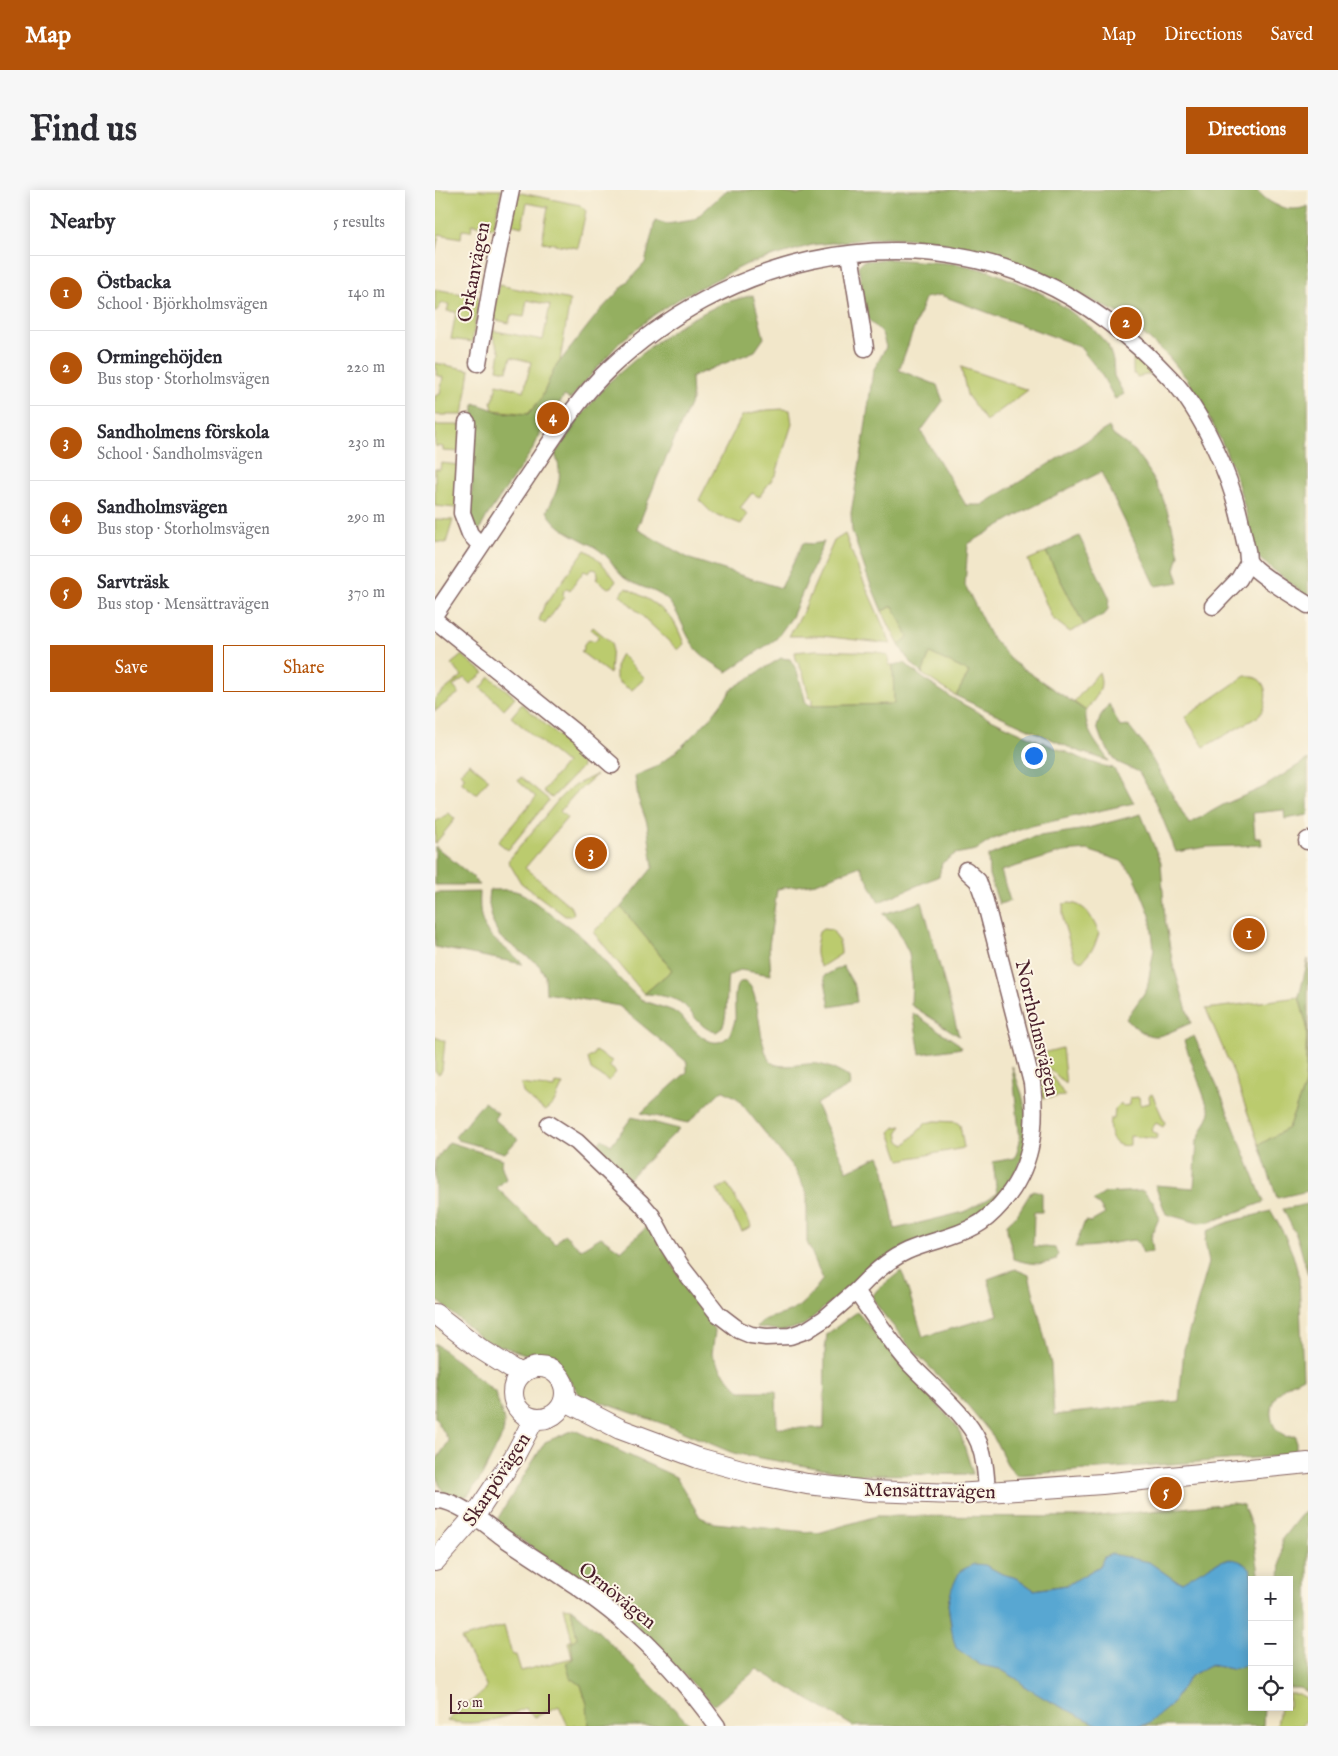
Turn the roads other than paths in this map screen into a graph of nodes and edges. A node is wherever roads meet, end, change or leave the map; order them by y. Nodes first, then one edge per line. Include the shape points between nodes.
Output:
1 (511, 190) edge
2 (850, 254) junction
3 (865, 348) dead end
4 (478, 363) dead end
5 (467, 422) dead end
6 (481, 546) junction
7 (1249, 562) junction
8 (1308, 605) edge
9 (1213, 606) dead end
10 (435, 614) edge
11 (435, 620) edge
12 (611, 765) dead end
13 (966, 870) dead end
14 (549, 1124) dead end
15 (857, 1291) junction
16 (435, 1314) edge
17 (519, 1374) junction
18 (566, 1400) junction
19 (534, 1419) junction
20 (1308, 1463) edge
21 (987, 1492) junction
22 (435, 1500) edge
23 (474, 1517) junction
24 (439, 1550) edge
25 (717, 1726) edge

1 - 4 street, Orkanvägen
2 - 3 street
2 - 6 street via 798,262 760,274 693,305 644,339 608,370 578,404
2 - 7 street via 930,253 999,266 1073,298 1132,339 1175,383 1218,455 1231,484
5 - 6 street via 462,513 470,534
6 - 10 street
7 - 8 street
7 - 9 street via 1239,579
11 - 12 street
13 - 15 street, Norrholmsvägen via 977,881 985,901 1032,1083 1035,1105 1031,1146 1017,1183 994,1212 976,1226 907,1251 877,1271
14 - 15 street, Norrholmsvägen via 577,1142 641,1203 707,1300 739,1330 766,1337 790,1336 807,1330
15 - 21 street via 882,1330 968,1425 979,1442
16 - 17 street
17 - 18 street via 534,1367 553,1371 564,1384
17 - 19 street via 514,1383 514,1397 521,1410
18 - 19 street via 551,1418
18 - 21 street, Mensättravägen via 620,1429 689,1455 756,1474 869,1491
19 - 23 street, Skarpövägen via 514,1457
20 - 21 street, Mensättravägen
22 - 23 street, Ornövägen via 447,1501
23 - 24 street, Skarpövägen
23 - 25 street, Ornövägen via 619,1619 667,1665

